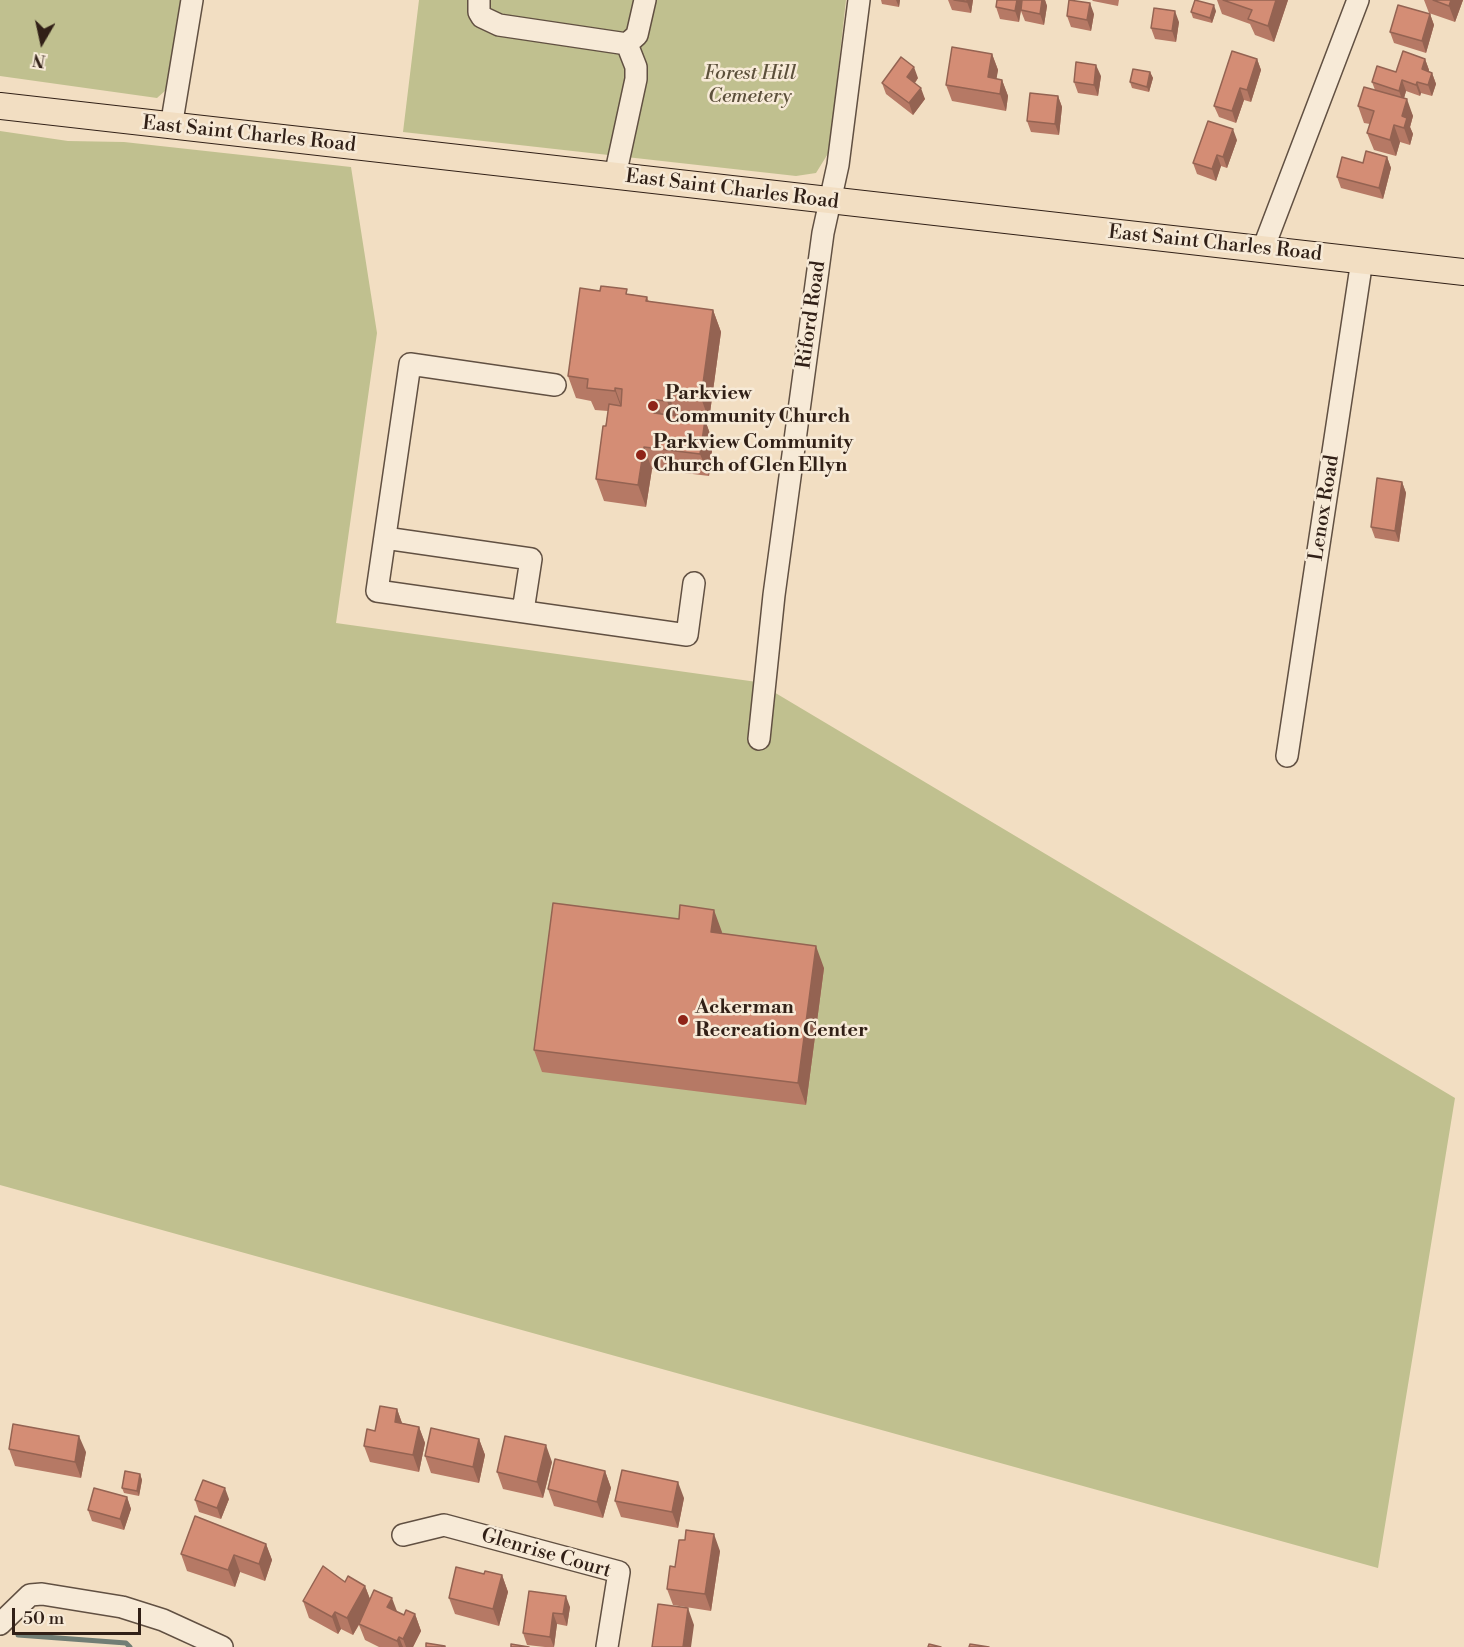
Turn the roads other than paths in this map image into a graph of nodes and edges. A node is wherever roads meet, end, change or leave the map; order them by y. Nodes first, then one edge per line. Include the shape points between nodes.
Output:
1 (192, 0) edge
2 (479, 0) edge
3 (645, 0) edge
4 (859, 0) edge
5 (1358, 0) edge
6 (627, 44) junction
7 (0, 105) edge
8 (171, 127) junction
9 (615, 176) junction
10 (830, 201) junction
11 (1263, 249) junction
12 (1362, 260) junction
13 (1464, 272) edge
14 (555, 385) dead end
15 (385, 538) junction
16 (694, 583) dead end
17 (523, 610) junction
18 (759, 739) dead end
19 (1287, 756) dead end
20 (403, 1535) dead end
21 (6, 1618) edge
22 (222, 1647) edge
23 (607, 1647) edge

1 - 8 street
2 - 6 street via 482,17 499,25
3 - 6 street via 637,35
4 - 10 street, Riford Road
5 - 11 street
6 - 9 street via 636,79
7 - 8 main road, East Saint Charles Road
8 - 9 main road, East Saint Charles Road
9 - 10 main road, East Saint Charles Road
10 - 11 main road, East Saint Charles Road
10 - 18 street, Riford Road via 774,595
11 - 12 main road, East Saint Charles Road
12 - 13 main road, East Saint Charles Road
12 - 19 street, Lenox Road
14 - 15 street via 410,364
15 - 17 street via 531,559
15 - 17 street via 377,591
16 - 17 street via 687,635
20 - 23 street, Glenrise Court via 444,1525 619,1572
21 - 22 street via 30,1595 89,1601 163,1620

